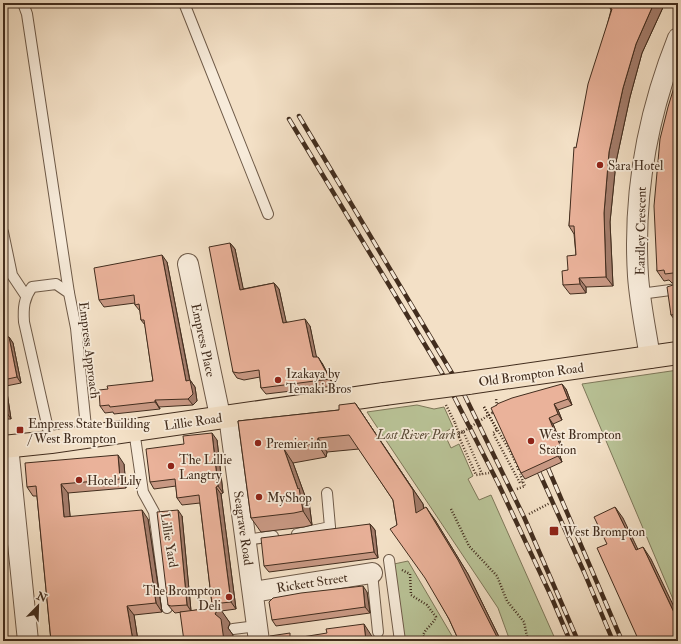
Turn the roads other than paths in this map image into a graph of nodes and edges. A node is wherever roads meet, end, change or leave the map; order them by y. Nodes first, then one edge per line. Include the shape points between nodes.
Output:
1 (23, 3) edge
2 (184, 3) edge
3 (678, 38) edge
4 (268, 214) dead end
5 (3, 232) edge
6 (188, 264) dead end
7 (678, 289) edge
8 (69, 293) junction
9 (640, 294) junction
10 (26, 296) junction
11 (678, 353) edge
12 (650, 358) junction
13 (384, 394) joint
14 (225, 416) junction
15 (134, 430) junction
16 (87, 437) junction
17 (51, 442) junction
18 (6, 447) edge
19 (327, 493) dead end
20 (246, 540) junction
21 (384, 567) junction
22 (252, 592) junction
23 (167, 608) edge
24 (233, 629) dead end
25 (378, 632) dead end
26 (258, 634) edge
27 (28, 641) edge
28 (400, 641) edge

1 - 8 lane via 27,14
2 - 4 lane
3 - 9 street, Eardley Crescent via 667,64 639,190
5 - 10 lane via 12,275
6 - 14 street, Empress Place
7 - 9 lane
8 - 10 lane, Empress Approach via 56,284 32,287
8 - 16 lane, Empress Approach via 76,328
9 - 12 street, Eardley Crescent
10 - 17 lane via 24,322
11 - 12 main road, Old Brompton Road
12 - 13 main road, Old Brompton Road, bridge
13 - 14 main road, Lillie Road
14 - 15 main road, Lillie Road
14 - 20 street, Seagrave Road
15 - 16 main road, Lillie Road
15 - 23 lane, Lillie Yard via 143,492 154,512
16 - 17 main road, Lillie Road
17 - 18 main road, Lillie Road
18 - 27 street
19 - 20 lane via 330,527 305,533
20 - 22 street, Seagrave Road
21 - 22 street, Rickett Street
21 - 25 lane
21 - 28 lane
22 - 26 street, Seagrave Road
24 - 26 lane

